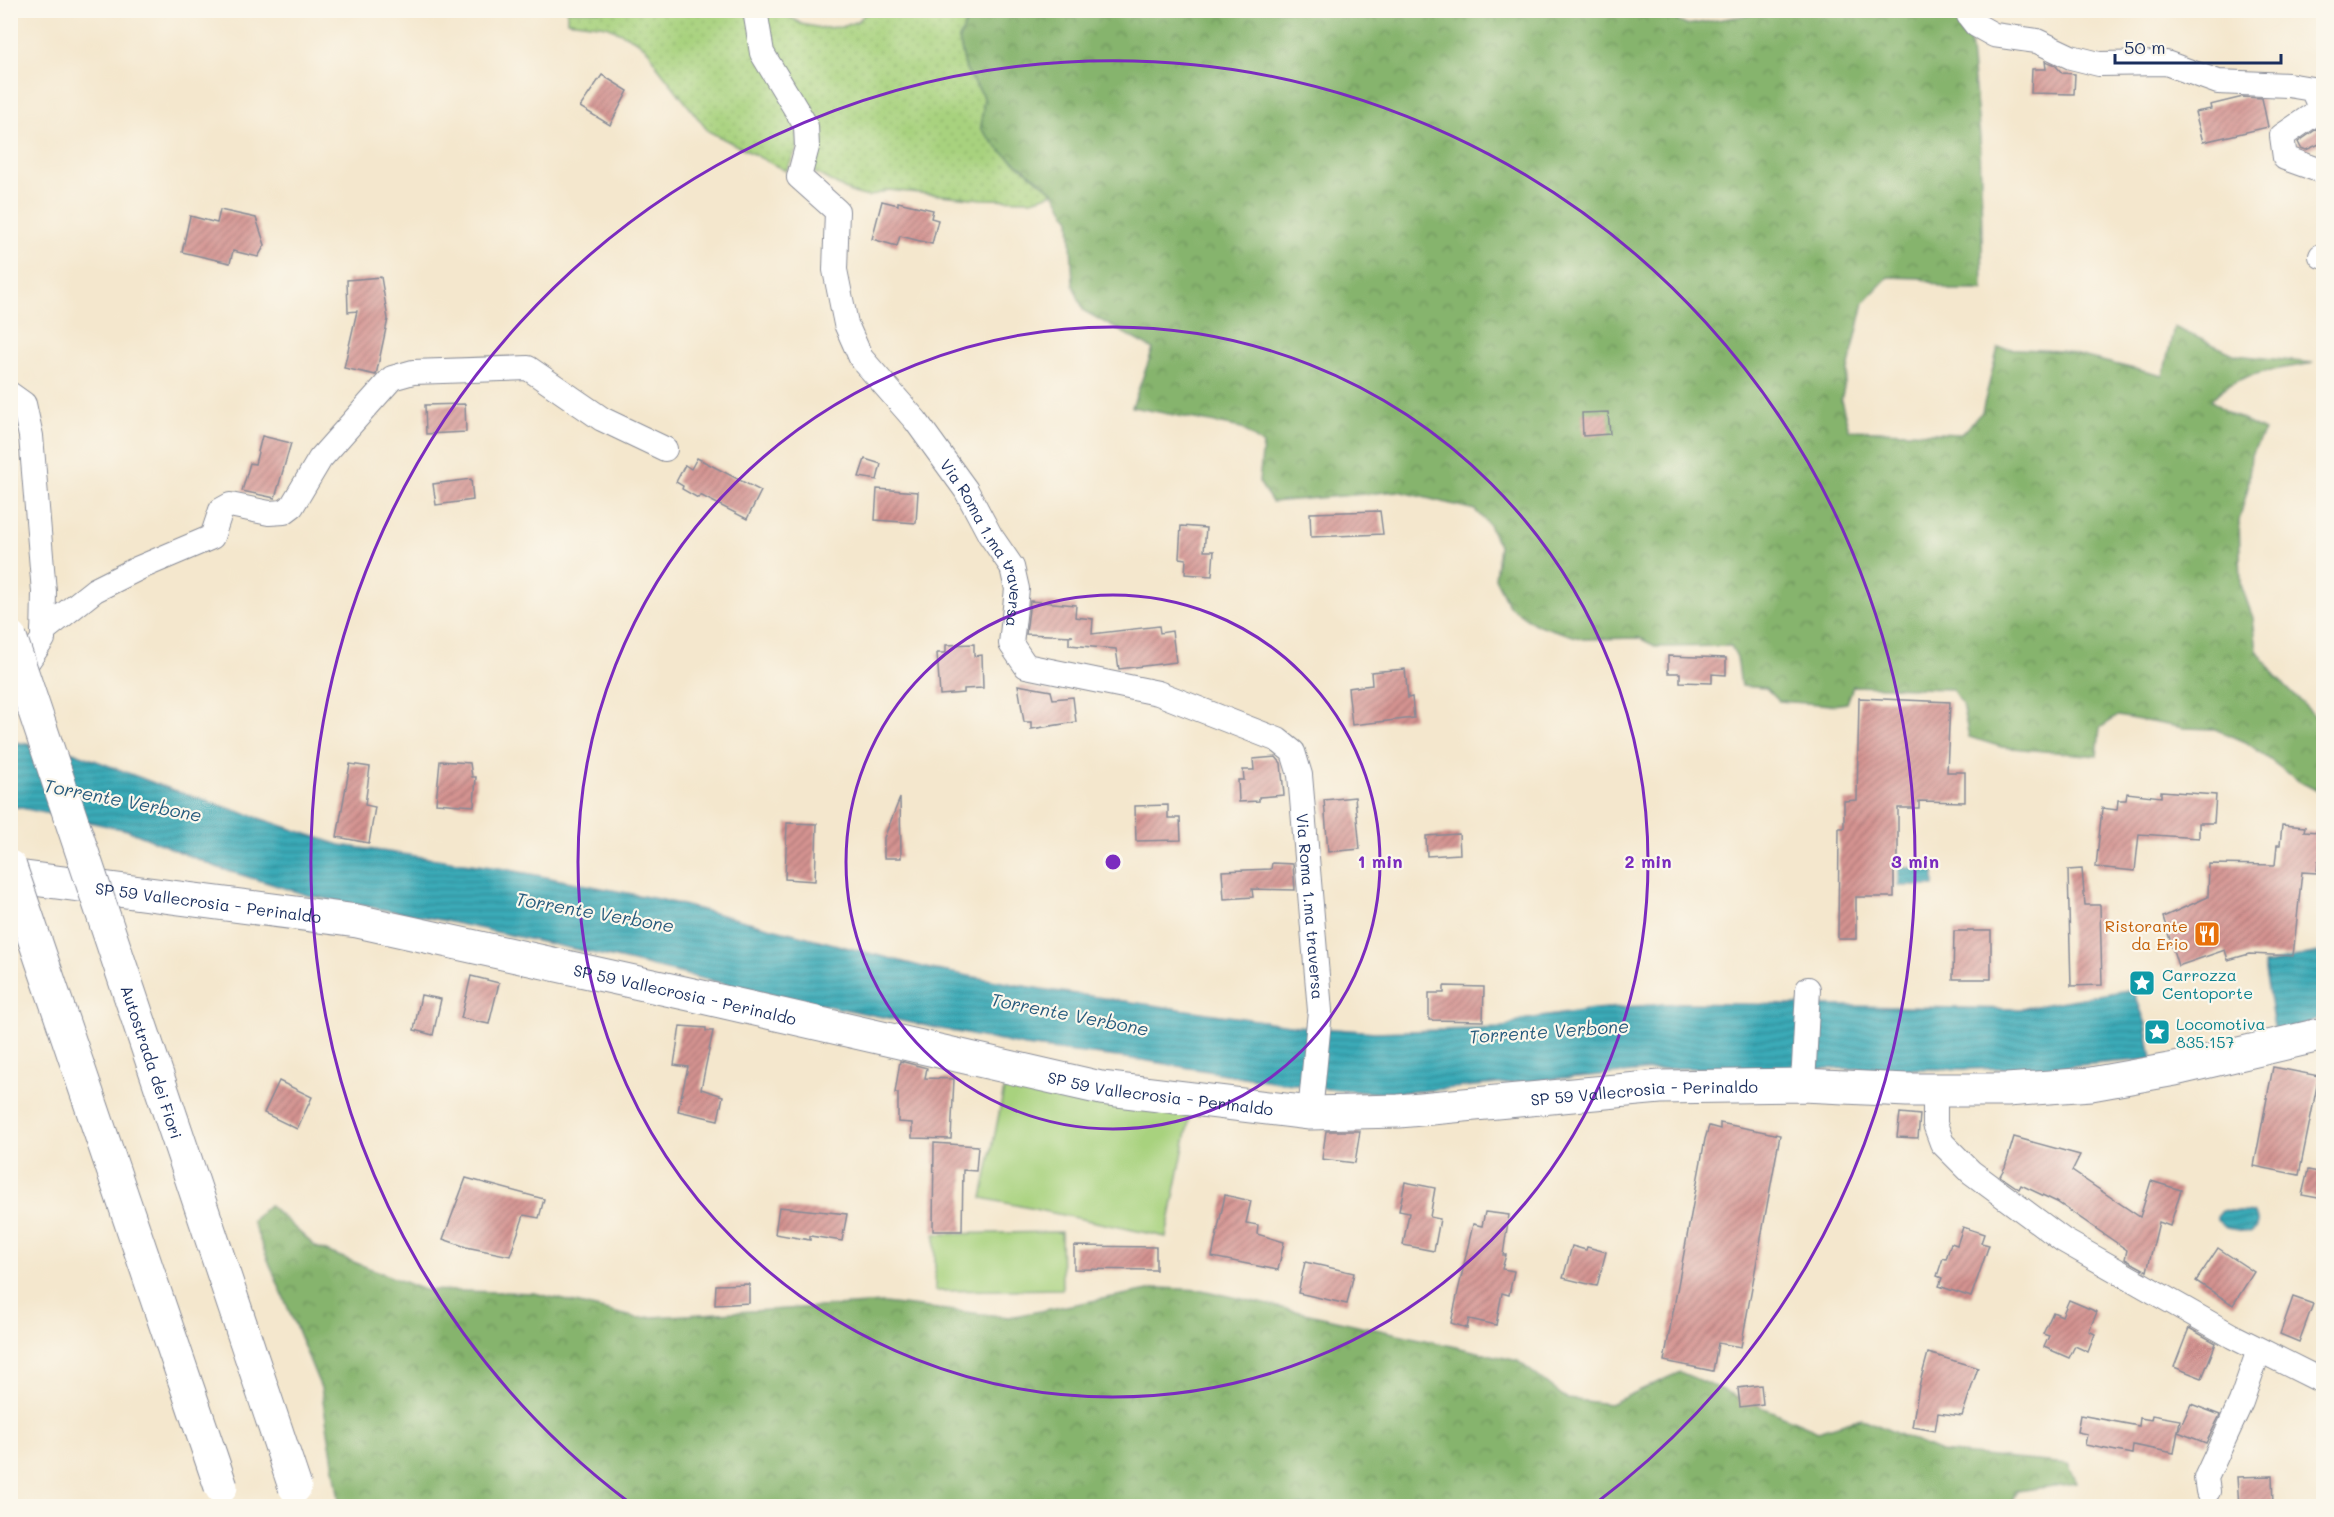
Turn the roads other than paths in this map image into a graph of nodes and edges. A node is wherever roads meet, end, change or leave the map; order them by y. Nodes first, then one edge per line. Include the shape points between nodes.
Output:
1 (755, 10) edge
2 (1970, 10) edge
3 (2324, 172) edge
4 (10, 394) edge
5 (665, 449) dead end
6 (43, 631) junction
7 (10, 637) edge
8 (10, 687) edge
9 (10, 867) edge
10 (10, 876) edge
11 (1808, 994) dead end
12 (2324, 1034) edge
13 (1803, 1080) junction
14 (1935, 1090) junction
15 (1311, 1102) junction
16 (2259, 1350) junction
17 (2324, 1382) edge
18 (221, 1487) dead end
19 (295, 1487) dead end
20 (2208, 1491) dead end

1 - 15 street, Via Roma 1.ma traversa via 762,53 806,126 807,147 799,177 837,211 835,270 846,324 861,358 929,438 1012,567 1017,589 1011,644 1026,666 1158,693 1278,740 1293,752 1300,775 1320,1011
2 - 3 street via 1969,16 1976,25 1994,35 2037,41 2071,57 2099,64 2166,63 2218,82 2312,89 2319,105 2314,114 2282,136 2285,158
4 - 6 street via 24,404 31,436 44,592
5 - 6 street via 602,419 528,368 413,372 392,378 320,459 292,506 284,512 230,506 221,510 212,537 95,590
6 - 8 street via 43,639
7 - 19 main road, Autostrada dei Fiori, bridge
9 - 18 main road, bridge
10 - 15 main road, SP 59 Vallecrosia - Perinaldo via 357,921 1101,1088
11 - 13 street
12 - 14 main road, SP 59 Vallecrosia - Perinaldo via 2091,1084
13 - 14 main road, SP 59 Vallecrosia - Perinaldo
13 - 15 main road, SP 59 Vallecrosia - Perinaldo via 1660,1087 1400,1111
14 - 16 street via 1935,1124 1942,1143 1971,1172 2063,1240
16 - 17 street
16 - 20 street via 2241,1402 2206,1478

